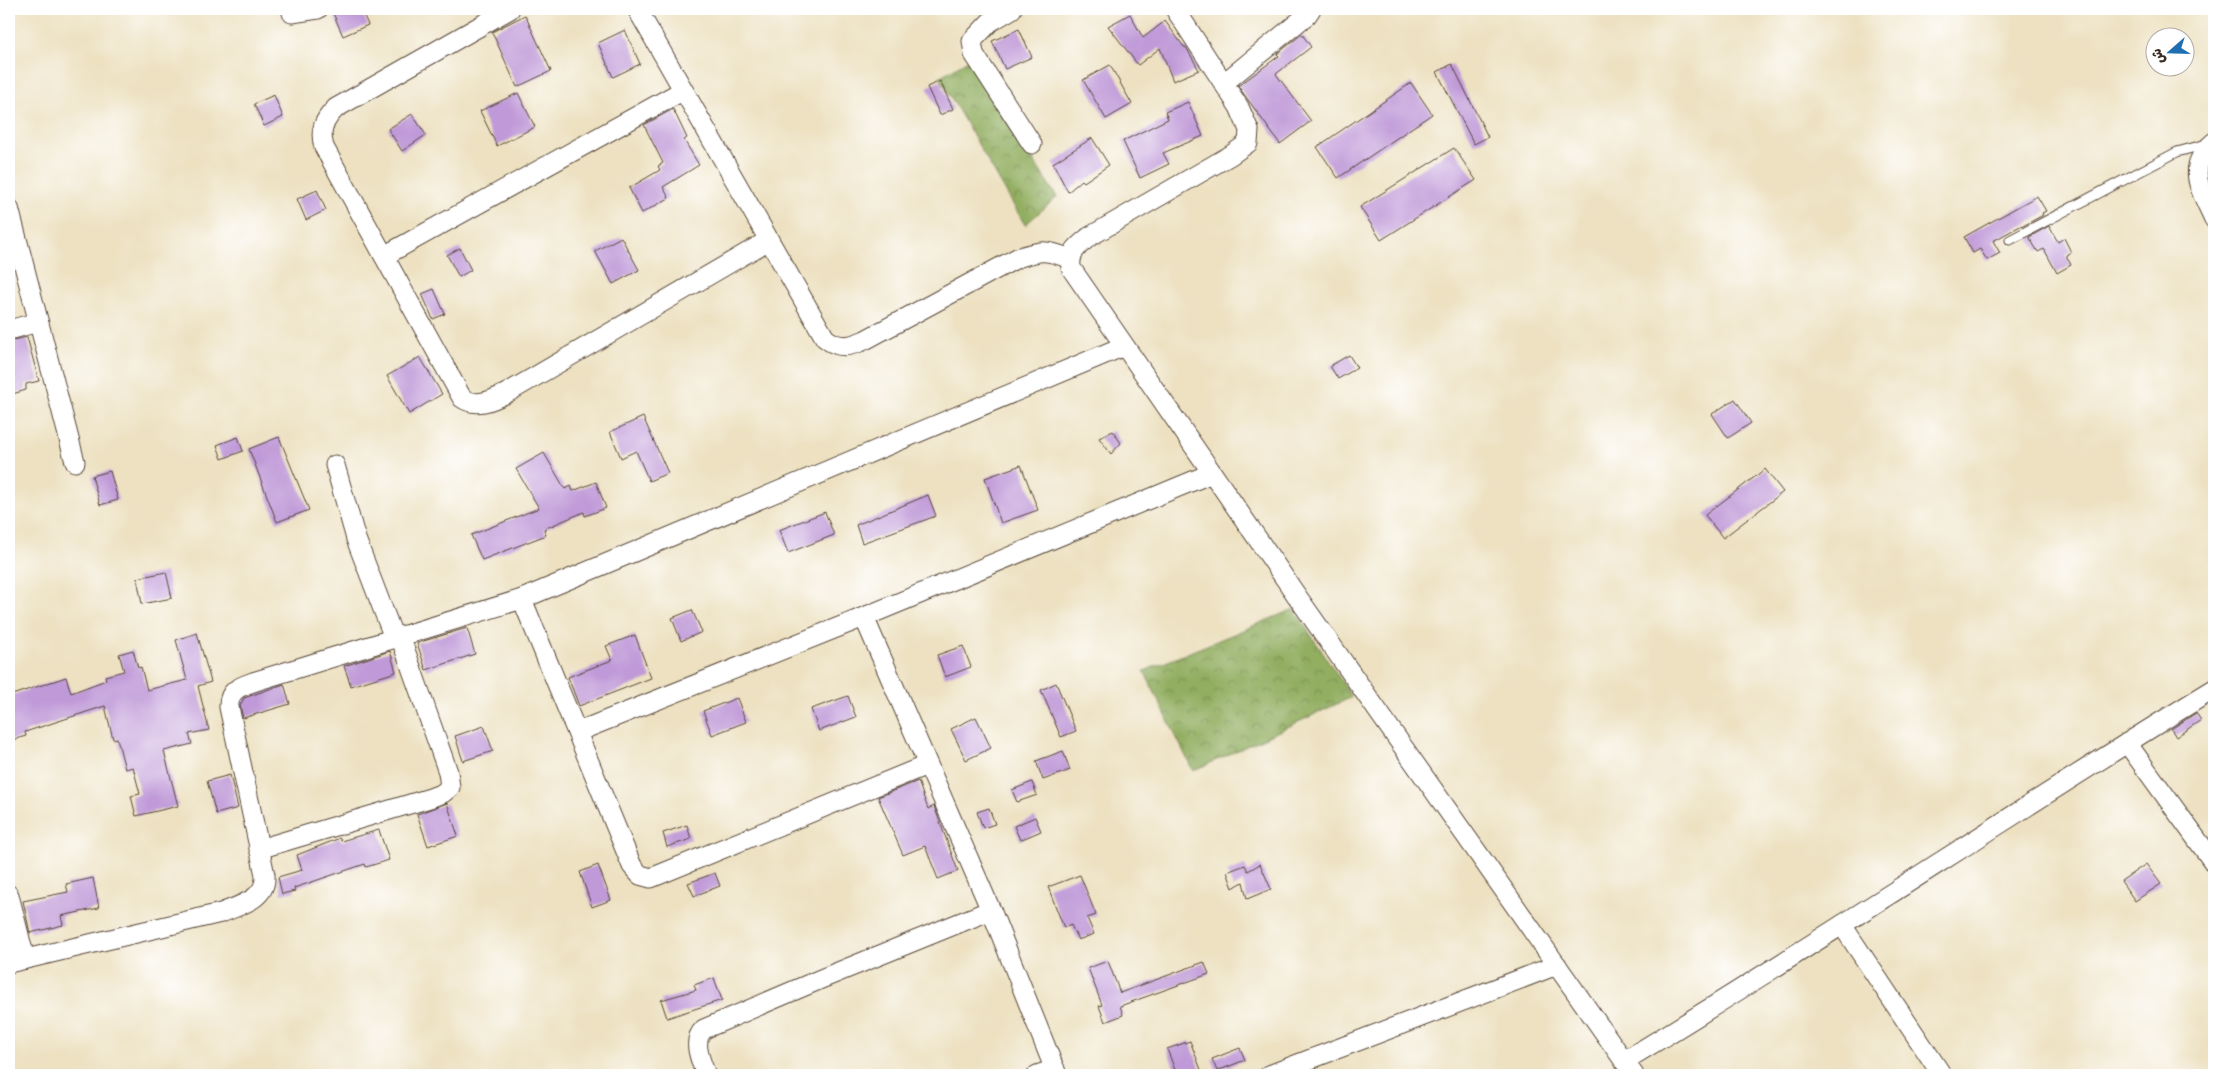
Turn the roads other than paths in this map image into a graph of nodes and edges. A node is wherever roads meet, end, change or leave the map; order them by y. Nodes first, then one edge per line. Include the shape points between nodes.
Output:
1 (318, 9) edge
2 (510, 9) edge
3 (637, 9) edge
4 (1012, 9) edge
5 (1175, 9) edge
6 (1311, 9) edge
7 (292, 13) dead end
8 (1224, 83) junction
9 (682, 91) junction
10 (2214, 142) edge
11 (1032, 144) dead end
12 (9, 208) edge
13 (2214, 219) edge
14 (769, 240) junction
15 (2010, 240) dead end
16 (384, 256) junction
17 (1070, 259) junction
18 (38, 322) junction
19 (9, 330) edge
20 (1124, 346) junction
21 (75, 462) dead end
22 (335, 465) dead end
23 (1212, 473) junction
24 (522, 599) junction
25 (864, 617) junction
26 (397, 637) junction
27 (2214, 689) edge
28 (577, 732) junction
29 (2127, 743) junction
30 (927, 765) junction
31 (259, 848) junction
32 (2214, 863) edge
33 (9, 895) edge
34 (991, 910) junction
35 (1842, 925) junction
36 (17, 961) edge
37 (1557, 966) junction
38 (1629, 1068) edge
39 (1056, 1072) edge
40 (706, 1075) edge
41 (1037, 1075) edge
42 (1269, 1075) edge
43 (1942, 1075) edge

1 - 7 street
2 - 16 street via 336,108 324,120 324,147
3 - 9 street
4 - 11 street via 990,22 972,42 974,54
5 - 8 street
6 - 8 street
8 - 17 street via 1249,130 1248,143 1089,237
9 - 14 street
9 - 16 street
10 - 13 street via 2198,162 2196,171
10 - 15 lane via 2177,152
12 - 18 street
14 - 16 street via 507,393 480,403 469,403 462,398
14 - 17 street via 825,338 842,347 872,337 1017,258 1050,251
17 - 20 street via 1071,268
18 - 19 street
18 - 21 street
20 - 23 street
20 - 24 street
22 - 26 street via 356,539
23 - 25 street
23 - 37 street
24 - 26 street
24 - 28 street
25 - 28 street
25 - 30 street
26 - 31 street via 256,681 232,692 229,700 232,723
26 - 31 street via 448,772 450,786 430,798
27 - 29 street
28 - 30 street via 632,866 640,875 651,878
29 - 32 street
29 - 35 street
30 - 34 street
31 - 36 street via 265,875 264,888 239,906
33 - 36 street
34 - 39 street
34 - 40 street via 704,1029 699,1034 698,1049
35 - 38 street
35 - 43 street
37 - 38 street
37 - 42 street
39 - 41 street

